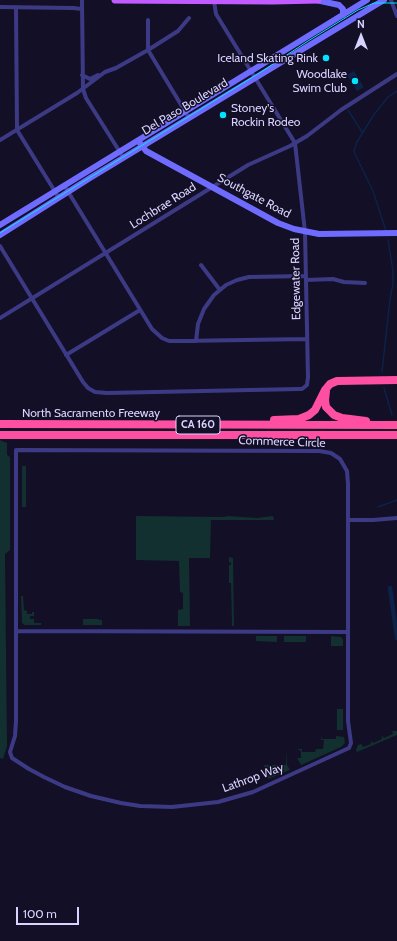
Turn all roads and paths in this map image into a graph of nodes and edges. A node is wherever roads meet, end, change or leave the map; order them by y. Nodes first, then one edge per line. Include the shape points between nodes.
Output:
1 (82, 0) edge
2 (115, 0) edge
3 (290, 0) edge
4 (317, 0) edge
5 (367, 0) edge
6 (384, 0) edge
7 (391, 0) edge
8 (214, 1) edge
9 (0, 7) edge
10 (16, 8) junction
11 (82, 9) junction
12 (343, 15) junction
13 (397, 16) edge
14 (189, 18) dead end
15 (148, 20) dead end
16 (148, 50) junction
17 (251, 71) junction
18 (102, 74) junction
19 (397, 74) edge
20 (82, 75) junction
21 (255, 78) junction
22 (83, 89) junction
23 (185, 112) junction
24 (189, 118) junction
25 (17, 130) junction
26 (0, 140) edge
27 (138, 140) junction
28 (295, 143) junction
29 (142, 147) junction
30 (119, 152) junction
31 (123, 158) junction
32 (64, 185) junction
33 (212, 187) junction
34 (54, 191) junction
35 (68, 192) junction
36 (59, 198) junction
37 (0, 224) edge
38 (305, 232) junction
39 (397, 233) edge
40 (0, 235) edge
41 (0, 246) edge
42 (105, 253) junction
43 (201, 265) dead end
44 (306, 278) junction
45 (365, 283) dead end
46 (220, 290) junction
47 (32, 298) junction
48 (140, 310) junction
49 (0, 318) edge
50 (307, 339) junction
51 (196, 341) junction
52 (66, 355) junction
53 (397, 380) edge
54 (327, 387) junction
55 (0, 424) edge
56 (202, 425) junction
57 (397, 425) edge
58 (0, 435) edge
59 (397, 436) edge
60 (397, 518) edge
61 (348, 520) junction
62 (16, 631) junction
63 (348, 632) junction

1 - 11 street
2 - 8 main road
3 - 4 main road
3 - 8 main road
4 - 12 main road via 339,5 343,8
5 - 12 main road, Del Paso Boulevard
6 - 21 main road, Del Paso Boulevard
7 - 13 street
8 - 17 street, Edgewater Road via 216,14
9 - 10 street
10 - 11 street
10 - 25 street
11 - 20 street
12 - 17 main road, Del Paso Boulevard
14 - 16 street via 178,31
15 - 16 street
16 - 18 street
16 - 23 street
17 - 21 street, Edgewater Road
17 - 23 main road, Del Paso Boulevard
18 - 20 street via 90,79
18 - 22 street
19 - 28 street, Lochbrae Road
20 - 22 street
21 - 24 main road, Del Paso Boulevard
21 - 28 street, Edgewater Road
22 - 25 street
22 - 30 street
23 - 24 street
23 - 27 main road, Del Paso Boulevard
24 - 29 main road, Del Paso Boulevard
25 - 26 street
25 - 34 street
27 - 29 main road, Southgate Road
27 - 30 main road, Del Paso Boulevard
28 - 33 street, Lochbrae Road via 257,160
28 - 38 street, Edgewater Road
29 - 31 main road, Del Paso Boulevard
29 - 33 main road, Southgate Road
30 - 31 street
30 - 32 main road, Del Paso Boulevard
31 - 35 main road, Del Paso Boulevard
32 - 34 main road, Del Paso Boulevard
32 - 35 street
33 - 38 main road, Southgate Road via 278,223
33 - 42 street, Lochbrae Road
34 - 36 street
34 - 37 main road, Del Paso Boulevard
35 - 36 main road, Del Paso Boulevard
35 - 42 street
36 - 40 main road, Del Paso Boulevard
38 - 39 main road, Southgate Road
38 - 44 street, Edgewater Road
41 - 47 street
42 - 47 street, Lochbrae Road
42 - 48 street
43 - 46 street
44 - 45 street
44 - 46 street via 249,277
44 - 50 street, Edgewater Road
46 - 51 street via 202,314
47 - 49 street, Lochbrae Road
47 - 52 street
48 - 51 street via 152,329 162,338
48 - 52 street
50 - 51 street
50 - 52 street, Edgewater Road via 308,379 305,387 299,389 95,392 85,385
53 - 54 highway via 343,380
54 - 56 highway via 315,410 302,418
54 - 57 highway via 325,403 334,415
55 - 56 highway, North Sacramento Freeway / CA 160
56 - 57 highway, North Sacramento Freeway / CA 160
58 - 59 highway, North Sacramento Freeway / CA 160
60 - 61 street
61 - 62 street, Commerce Circle via 347,471 340,459 325,451 16,450
61 - 63 street, Commerce Circle
62 - 63 street
62 - 63 street, Lathrop Way via 16,729 10,752 12,758 44,777 91,796 125,804 168,807 218,802 253,792 349,748 351,743 348,726

